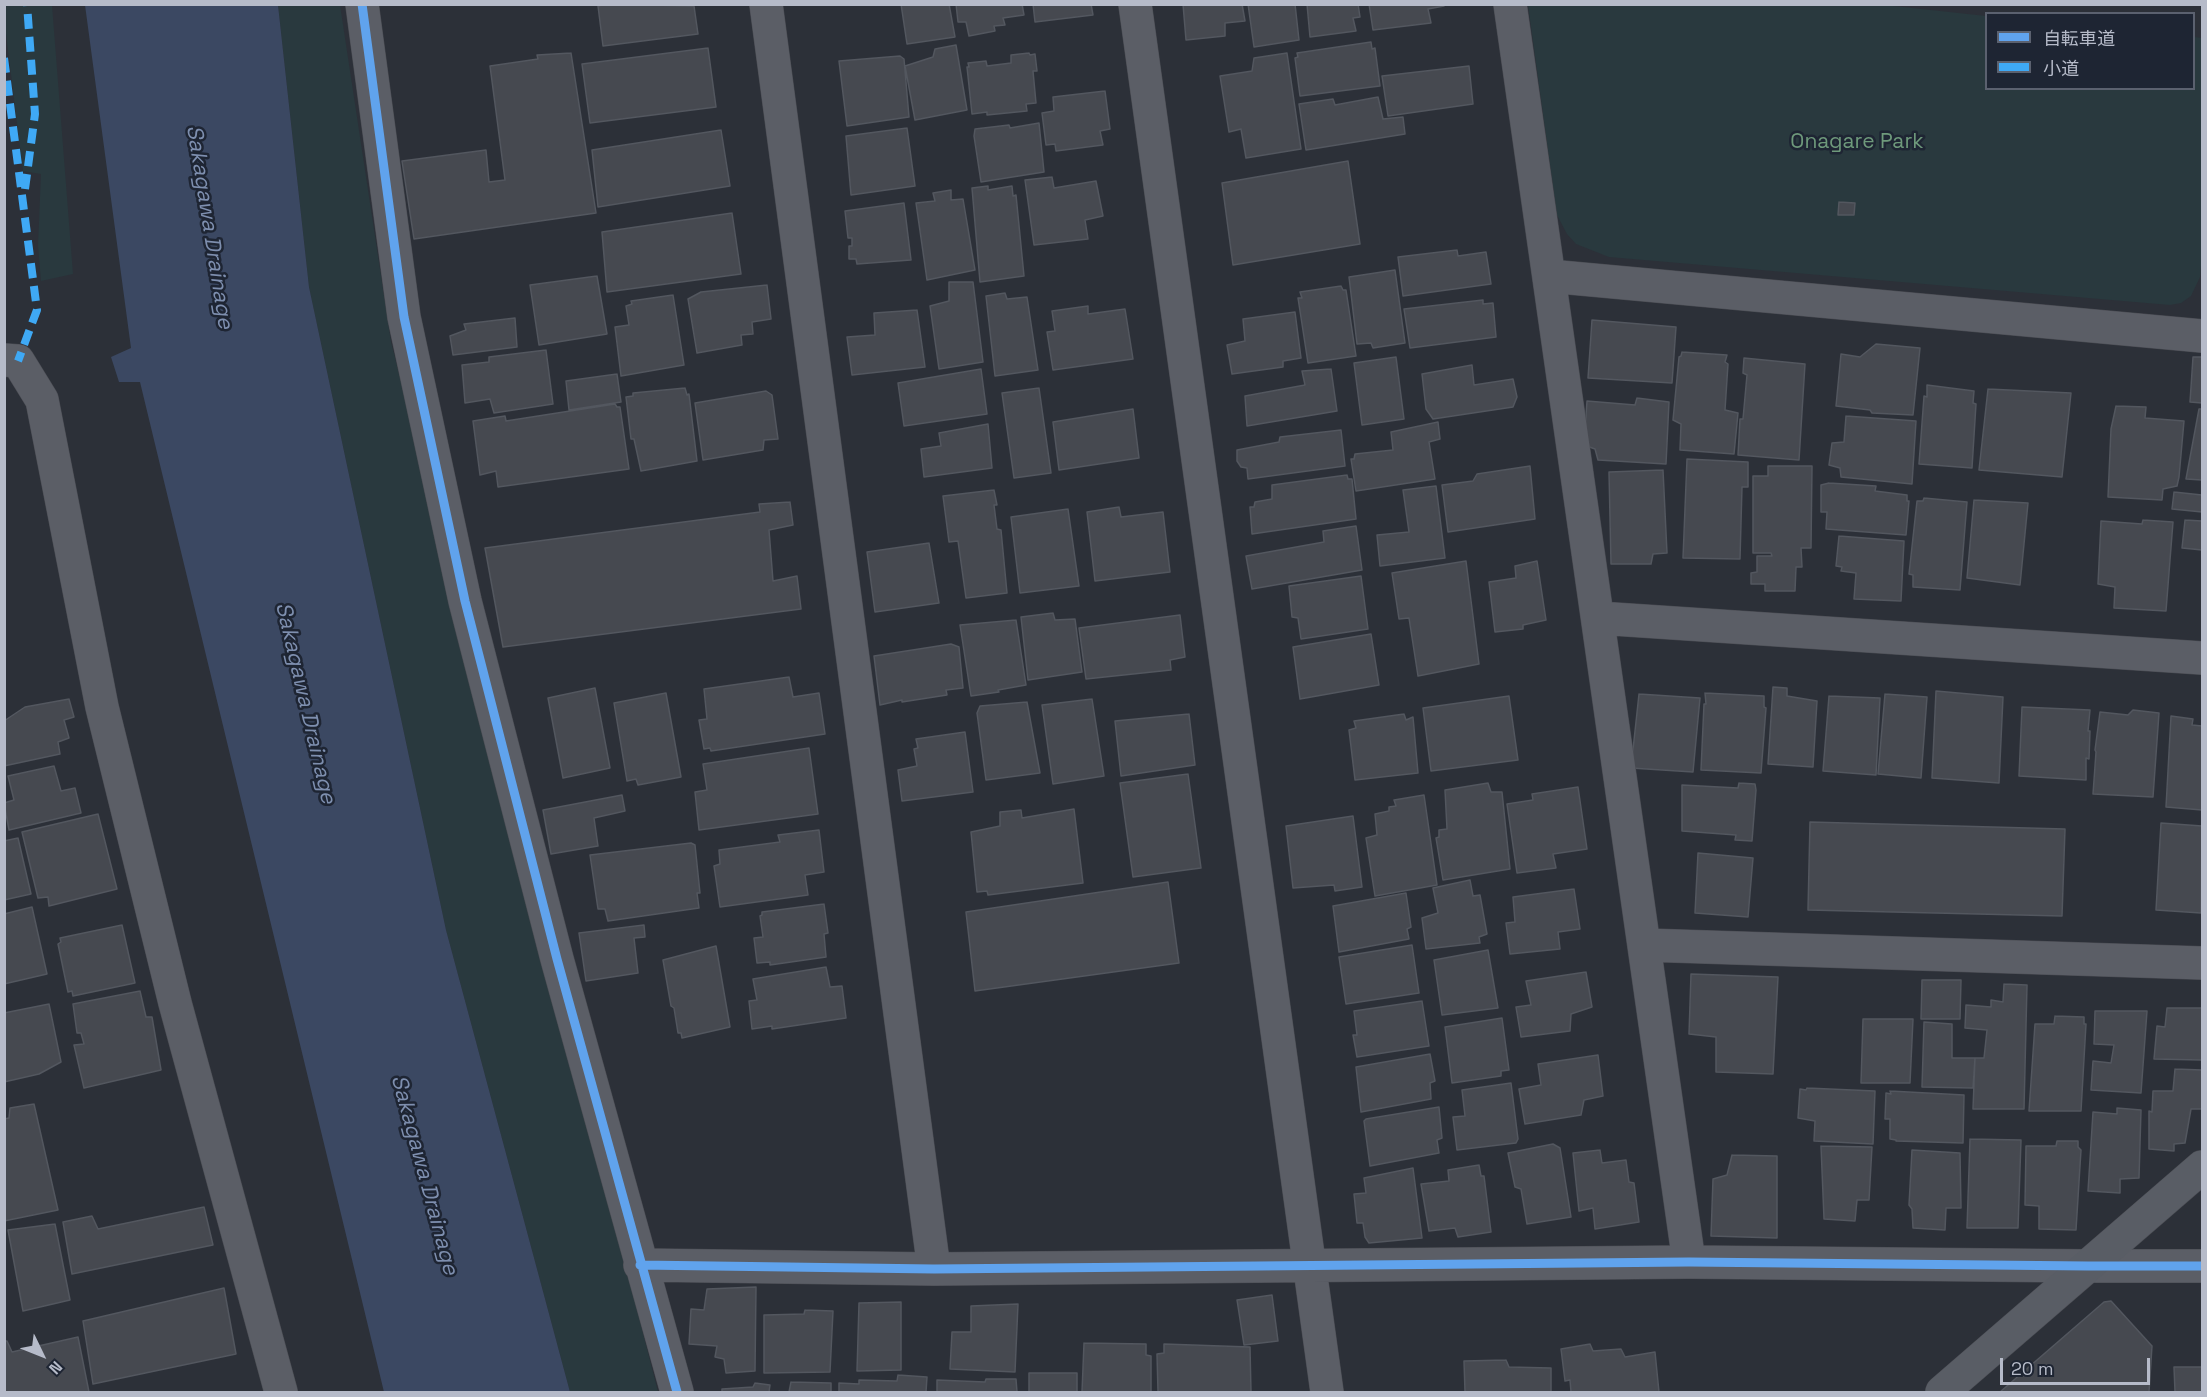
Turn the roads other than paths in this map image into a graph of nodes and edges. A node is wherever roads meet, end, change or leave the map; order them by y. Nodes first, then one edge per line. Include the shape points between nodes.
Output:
1 (362, 4) edge
2 (766, 4) edge
3 (1135, 4) edge
4 (1510, 4) edge
5 (1549, 276) junction
6 (2202, 336) edge
7 (4, 360) edge
8 (1598, 618) junction
9 (2202, 658) edge
10 (1644, 945) junction
11 (2202, 963) edge
12 (2202, 1167) edge
13 (1689, 1262) junction
14 (640, 1266) junction
15 (1311, 1266) junction
16 (2088, 1266) junction
17 (2202, 1266) edge
18 (934, 1269) junction
19 (281, 1392) edge
20 (677, 1392) edge
21 (1327, 1392) edge
22 (1942, 1392) edge

1 - 14 street via 404,317 465,602
2 - 18 street
3 - 15 street
4 - 5 street
5 - 6 street
5 - 8 street
7 - 19 street via 18,362 42,400 102,706 175,1003
8 - 9 street
8 - 10 street
10 - 11 street
10 - 13 street
12 - 16 street
13 - 15 street
13 - 16 street
14 - 18 street
14 - 20 street
15 - 18 street
15 - 21 street
16 - 17 street
16 - 22 street

